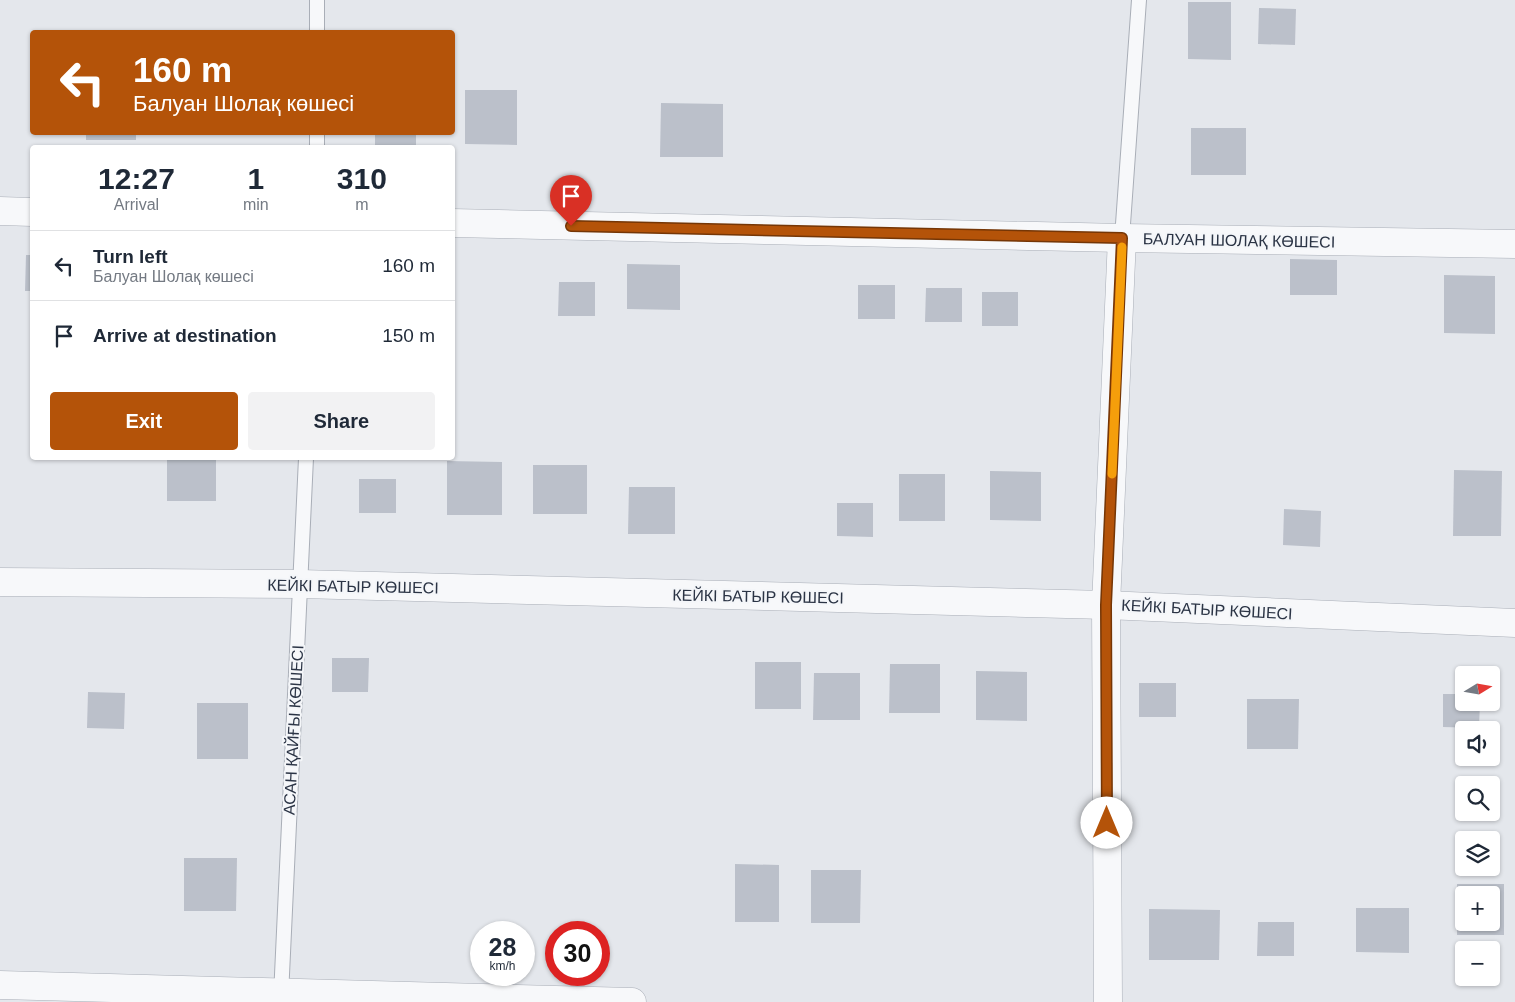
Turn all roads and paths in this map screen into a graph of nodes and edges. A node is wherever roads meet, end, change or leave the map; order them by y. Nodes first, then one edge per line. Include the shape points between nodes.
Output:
1 (317, 0) edge
2 (1139, 0) edge
3 (317, 30) edge
4 (0, 211) edge
5 (30, 212) edge
6 (455, 223) edge
7 (1122, 238) junction
8 (1515, 244) edge
9 (306, 460) edge
10 (0, 582) edge
11 (300, 584) junction
12 (1106, 605) junction
13 (1515, 623) edge
14 (0, 985) edge
15 (281, 998) edge
16 (632, 1002) edge
17 (1108, 1002) edge

1 - 3 lane
2 - 7 lane
4 - 5 street
6 - 7 street, БАЛУАН ШОЛАҚ КӨШЕСІ
7 - 8 street, БАЛУАН ШОЛАҚ КӨШЕСІ
7 - 12 street
9 - 11 lane, АСАН ҚАЙҒЫ КӨШЕСІ
10 - 11 street, КЕЙКІ БАТЫР КӨШЕСІ
11 - 12 street, КЕЙКІ БАТЫР КӨШЕСІ
11 - 15 lane, АСАН ҚАЙҒЫ КӨШЕСІ
12 - 13 street, КЕЙКІ БАТЫР КӨШЕСІ
12 - 17 street
14 - 15 street
15 - 16 street

